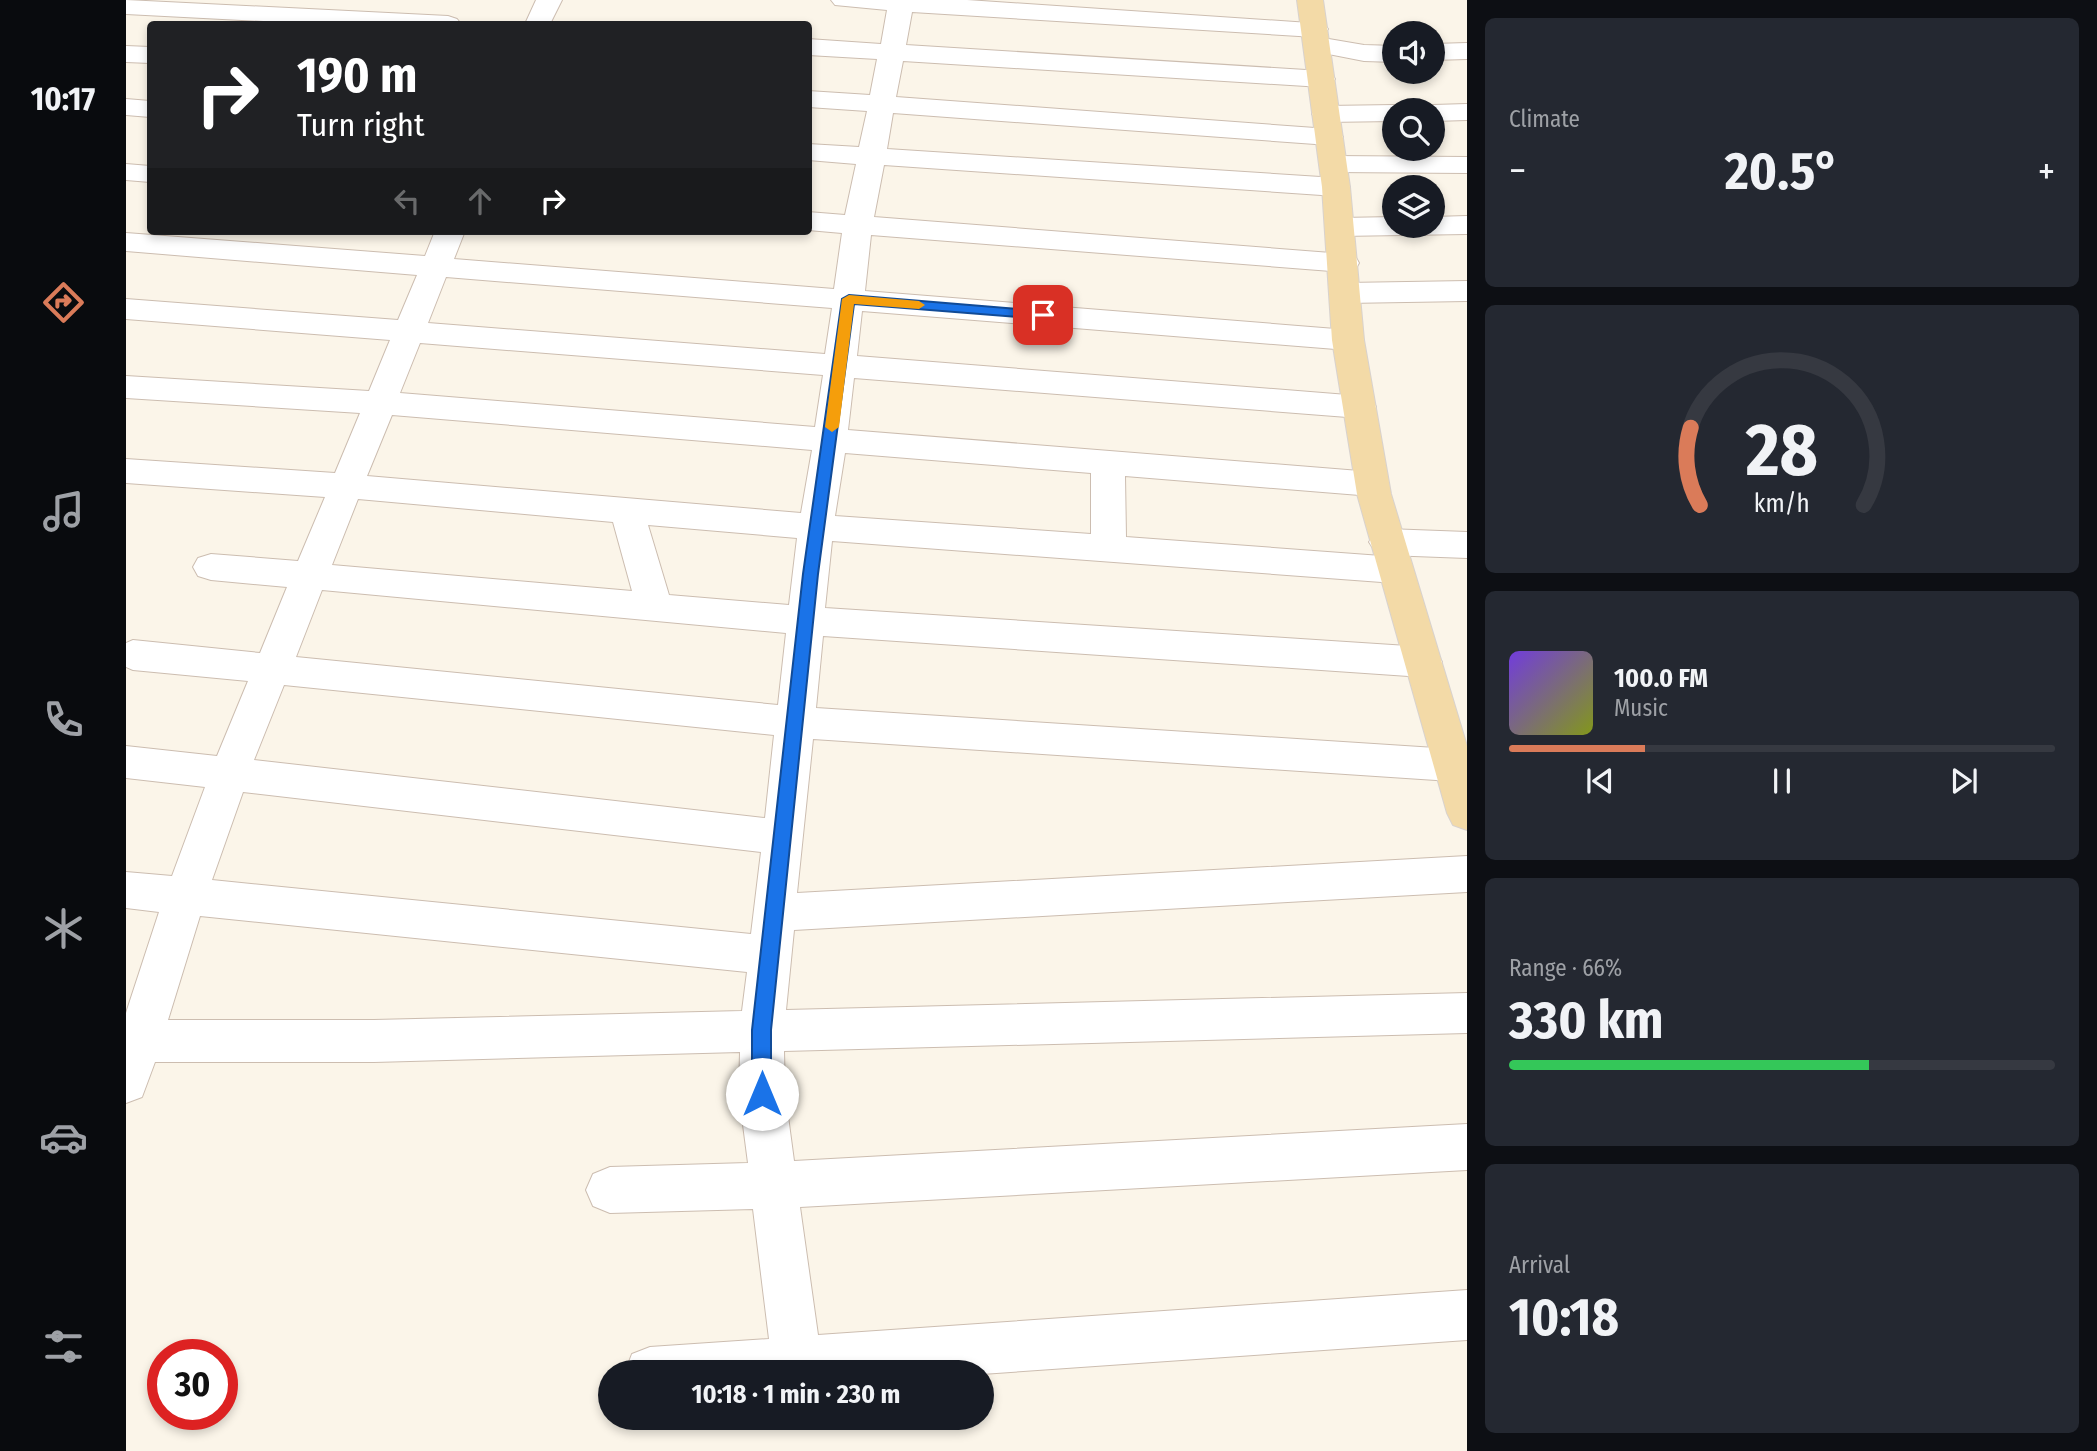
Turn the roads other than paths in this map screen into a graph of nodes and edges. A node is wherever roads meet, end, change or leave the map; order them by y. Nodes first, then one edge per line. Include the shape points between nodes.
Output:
1 (549, 0) edge
2 (844, 0) edge
3 (902, 2) edge
4 (126, 6) edge
5 (385, 21) edge
6 (539, 21) edge
7 (1314, 25) edge
8 (812, 47) edge
9 (1467, 51) edge
10 (1445, 52) edge
11 (892, 53) junction
12 (126, 54) edge
13 (1382, 54) edge
14 (147, 55) edge
15 (1322, 79) junction
16 (812, 99) edge
17 (881, 104) junction
18 (126, 107) edge
19 (147, 109) edge
20 (1467, 112) edge
21 (1445, 113) edge
22 (1382, 121) edge
23 (1331, 150) junction
24 (812, 152) edge
25 (871, 156) junction
26 (1467, 165) edge
27 (126, 172) edge
28 (147, 174) edge
29 (812, 221) edge
30 (858, 225) junction
31 (1467, 225) edge
32 (1340, 226) junction
33 (1382, 226) edge
34 (1445, 226) edge
35 (448, 235) edge
36 (126, 242) edge
37 (436, 265) junction
38 (1345, 278) junction
39 (1467, 291) edge
40 (849, 299) junction
41 (126, 309) edge
42 (410, 330) junction
43 (1348, 340) junction
44 (839, 367) junction
45 (126, 387) edge
46 (381, 403) junction
47 (1360, 407) junction
48 (830, 441) junction
49 (1108, 463) junction
50 (126, 471) edge
51 (1372, 484) junction
52 (347, 486) junction
53 (627, 510) junction
54 (816, 527) junction
55 (1467, 545) edge
56 (1109, 549) junction
57 (1391, 556) junction
58 (211, 567) dead end
59 (310, 577) junction
60 (656, 607) junction
61 (806, 621) junction
62 (133, 655) dead end
63 (1423, 662) junction
64 (273, 670) junction
65 (795, 722) junction
66 (1454, 745) edge
67 (126, 762) edge
68 (230, 772) junction
69 (1467, 813) edge
70 (783, 837) junction
71 (1467, 874) edge
72 (126, 890) edge
73 (185, 897) junction
74 (774, 913) junction
75 (770, 956) junction
76 (1467, 1013) edge
77 (762, 1030) junction
78 (132, 1041) edge
79 (126, 1082) edge
80 (1467, 1147) edge
81 (772, 1185) junction
82 (610, 1190) dead end
83 (1467, 1315) edge
84 (797, 1360) edge
85 (826, 1360) edge

1 - 6 street
2 - 3 street
3 - 7 street
3 - 11 street
4 - 5 street
7 - 13 street via 1364,53
7 - 15 main road
8 - 11 street
9 - 10 street
11 - 15 street
11 - 17 street
12 - 14 street
15 - 23 main road
16 - 17 street
17 - 23 street
17 - 25 street
18 - 19 street
20 - 21 street
22 - 23 street
23 - 25 street
23 - 26 street
23 - 32 main road
24 - 25 street
25 - 30 street
27 - 28 street
29 - 30 street
30 - 38 street
30 - 40 street
31 - 34 street
32 - 33 street
32 - 38 main road
35 - 37 street
36 - 37 street
37 - 40 street
37 - 42 street
38 - 39 street
38 - 43 main road
40 - 43 street
40 - 44 street
41 - 42 street
42 - 44 street
42 - 46 street
43 - 47 main road
44 - 47 street
44 - 48 street
45 - 46 street
46 - 48 street
46 - 52 street
47 - 51 main road
48 - 49 street
48 - 54 street
49 - 51 street
49 - 56 street
50 - 52 street
51 - 57 main road
52 - 53 street
52 - 59 street
53 - 54 street
53 - 60 street
54 - 56 street
54 - 61 street
55 - 57 street
56 - 57 street
57 - 63 main road
58 - 59 street
59 - 60 street
59 - 64 street
60 - 61 street
61 - 63 street
61 - 65 street
62 - 64 street
63 - 66 main road
64 - 65 street
64 - 68 street
65 - 66 street
65 - 70 street
66 - 69 main road
67 - 68 street
68 - 70 street
68 - 73 street
70 - 74 street
71 - 74 street
72 - 73 street
73 - 75 street
73 - 78 street
74 - 75 street
75 - 77 street
76 - 77 street
77 - 78 street via 374,1041
77 - 81 street via 762,1094
78 - 79 street
80 - 81 street
81 - 82 street
81 - 84 street
83 - 85 street

